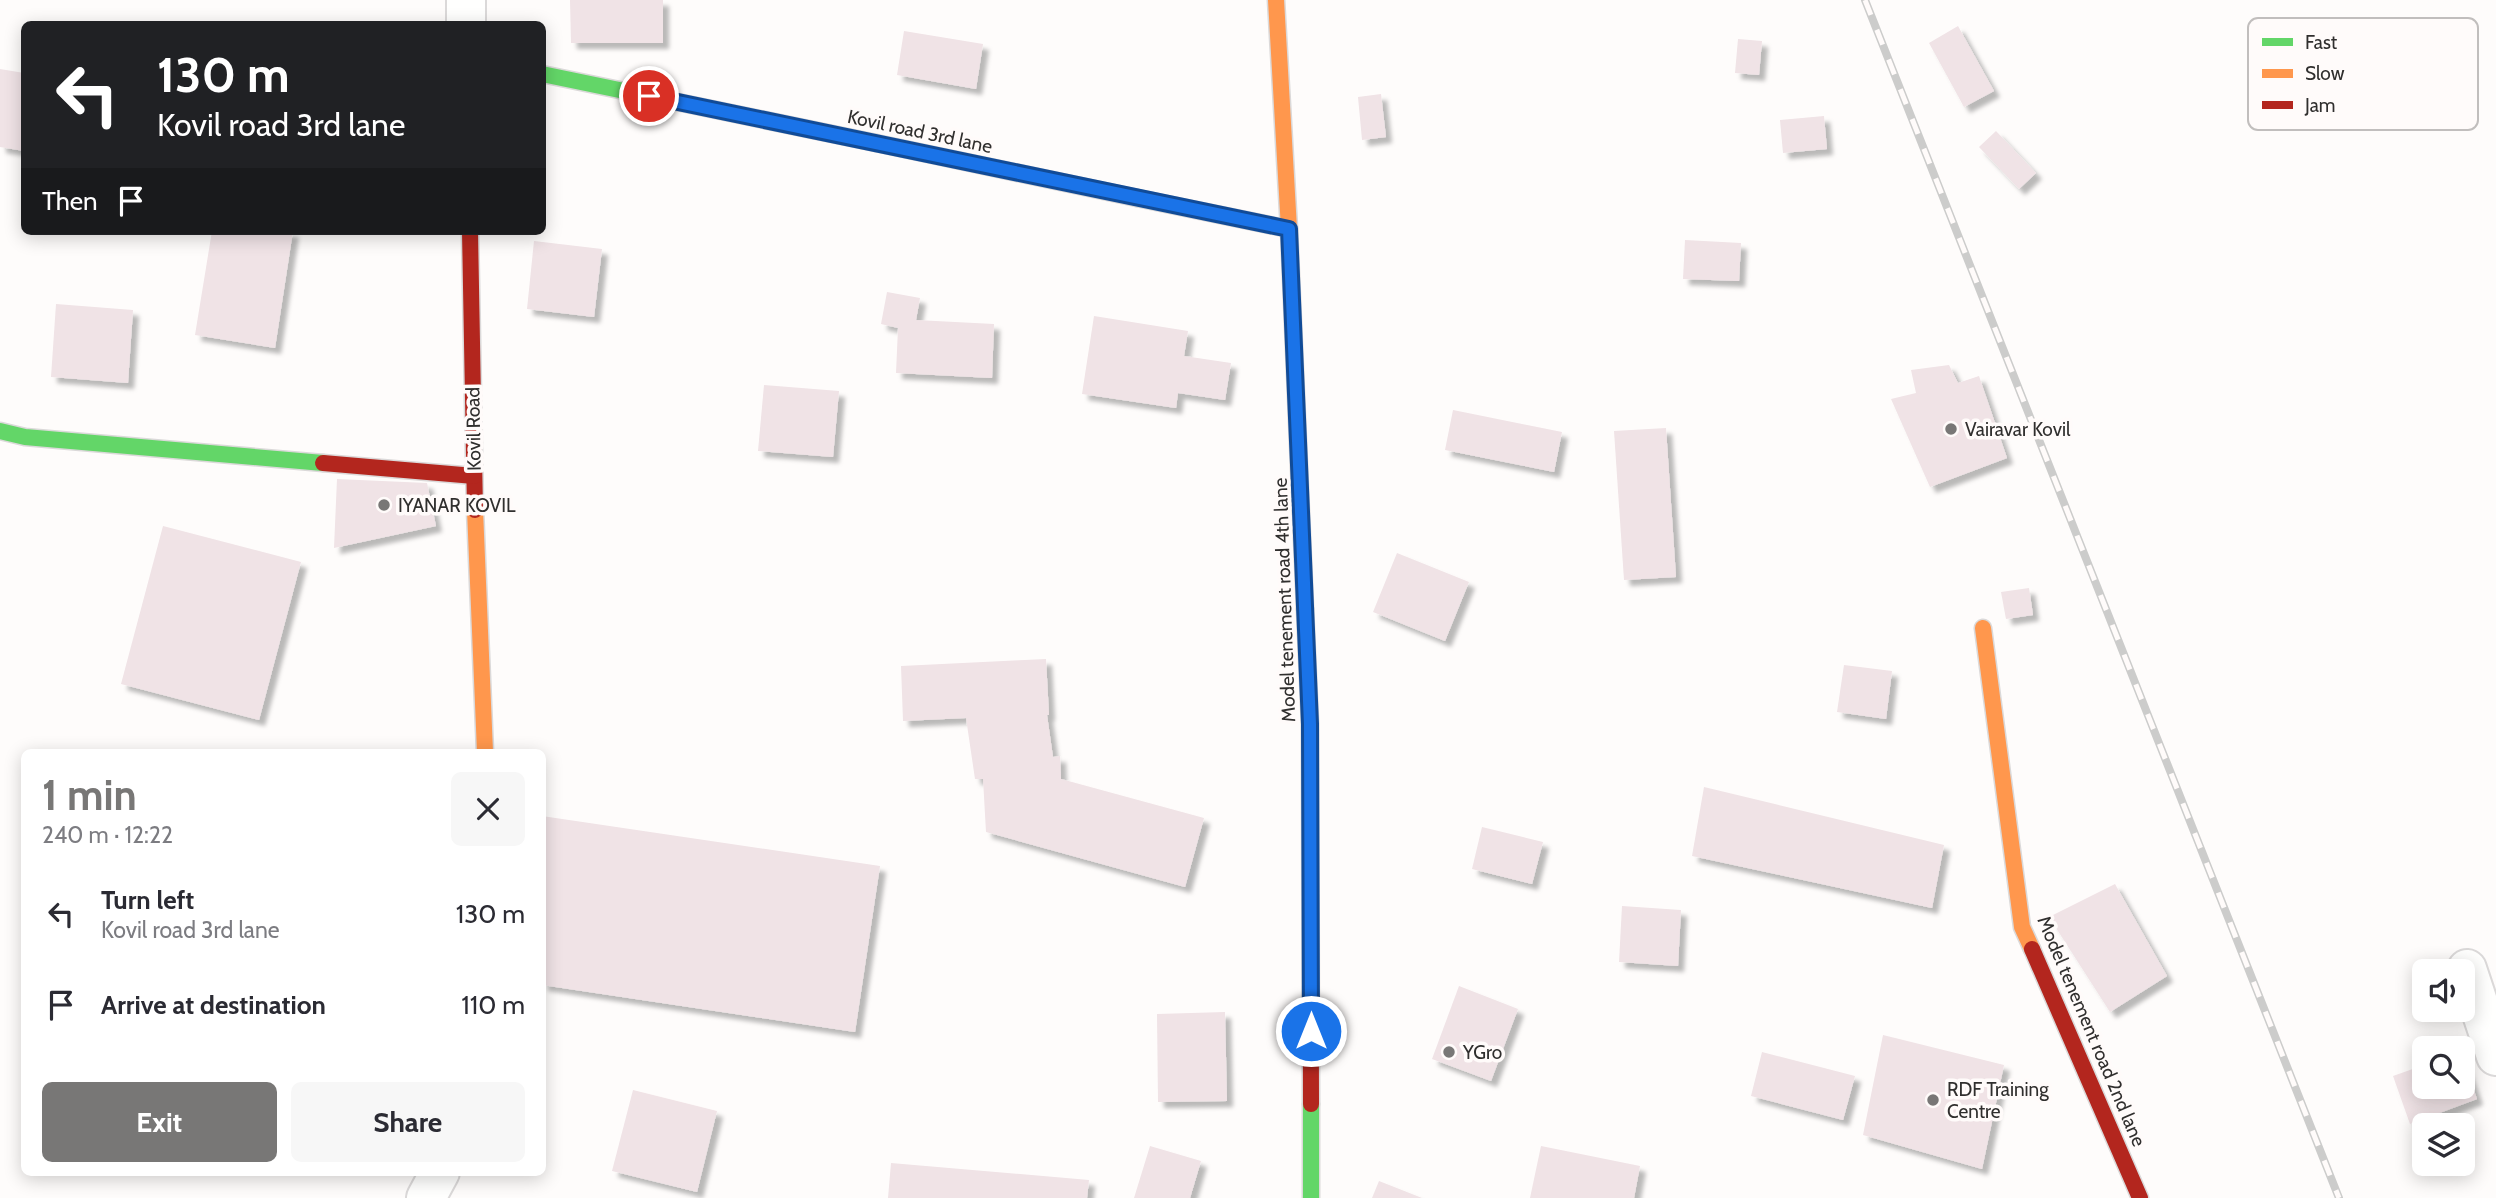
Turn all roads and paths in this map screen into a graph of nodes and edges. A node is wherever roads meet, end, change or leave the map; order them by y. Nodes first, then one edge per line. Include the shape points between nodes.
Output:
1 (466, 0) edge
2 (1276, 0) edge
3 (466, 21) edge
4 (546, 75) edge
5 (1289, 229) junction
6 (470, 235) edge
7 (0, 430) edge
8 (474, 476) junction
9 (1983, 628) dead end
10 (485, 749) edge
11 (2475, 994) edge
12 (2496, 1056) edge
13 (438, 1176) edge
14 (426, 1198) edge
15 (1311, 1198) edge
16 (2140, 1198) edge

1 - 3 street
2 - 5 street, Model tenement road 4th lane
4 - 5 street, Kovil road 3rd lane
5 - 15 street, Model tenement road 4th lane via 1310,724
6 - 8 street, Kovil Road
7 - 8 street via 25,437
8 - 10 street, Kovil Road
9 - 16 street, Model tenement road 2nd lane via 2022,927
11 - 12 street
13 - 14 street

